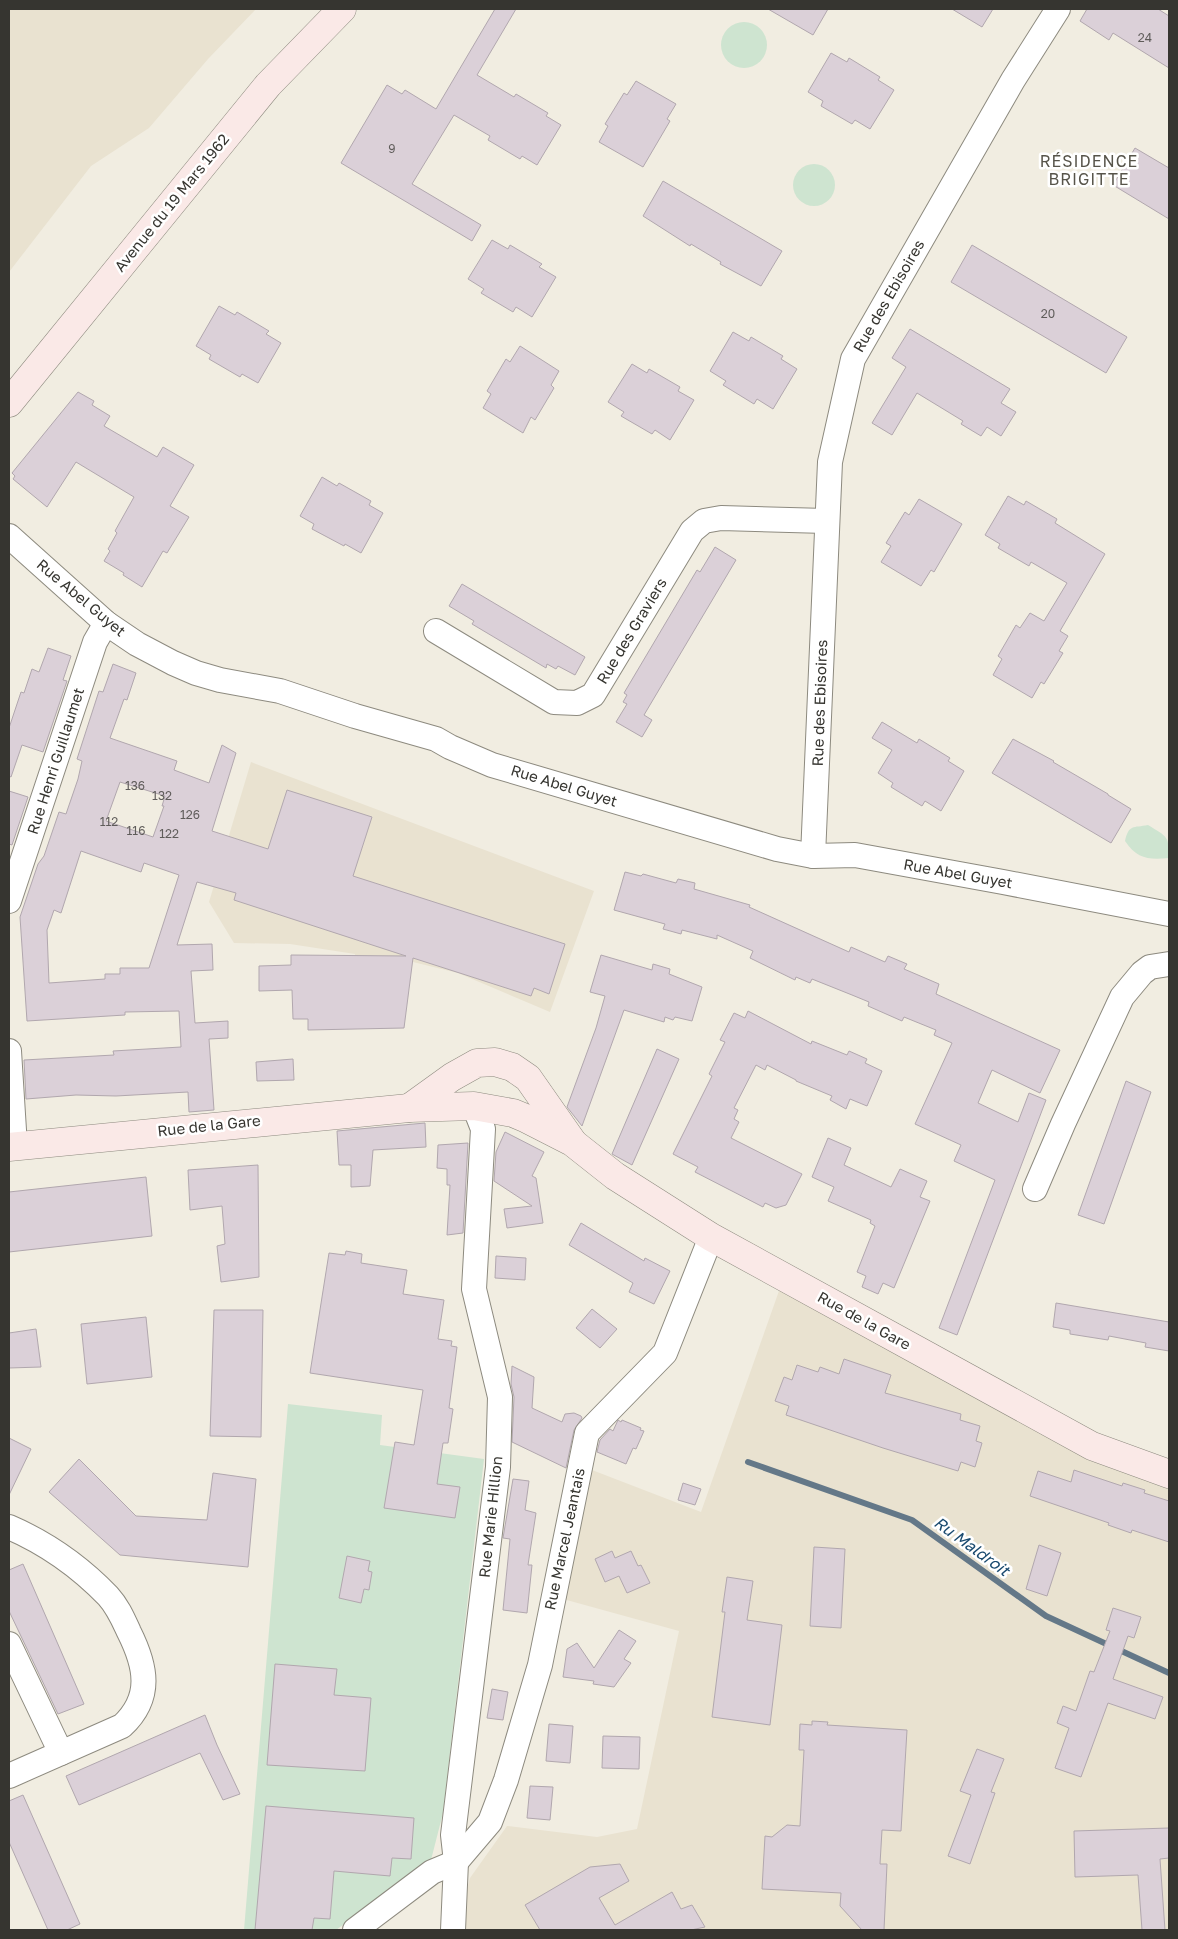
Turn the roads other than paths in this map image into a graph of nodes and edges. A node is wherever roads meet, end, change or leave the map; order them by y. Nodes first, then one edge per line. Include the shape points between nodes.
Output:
1 (342, 9) edge
2 (1058, 9) edge
3 (9, 403) edge
4 (826, 521) junction
5 (9, 536) edge
6 (106, 623) junction
7 (436, 631) dead end
8 (813, 856) junction
9 (9, 902) edge
10 (1169, 914) edge
11 (1169, 964) edge
12 (9, 1051) edge
13 (452, 1078) junction
14 (539, 1093) junction
15 (474, 1106) junction
16 (409, 1108) junction
17 (525, 1118) junction
18 (572, 1142) junction
19 (12, 1146) edge
20 (1035, 1189) dead end
21 (711, 1237) junction
22 (1169, 1474) edge
23 (9, 1527) edge
24 (9, 1644) edge
25 (61, 1753) junction
26 (9, 1776) edge
27 (456, 1862) junction
28 (355, 1930) edge
29 (453, 1930) edge

1 - 3 street, Avenue du 19 Mars 1962 via 268,85
2 - 4 street, Rue des Ebisoires via 1013,80 853,359 830,462
4 - 7 street, Rue des Graviers via 720,518 704,521 692,531 594,695 577,704 554,702
4 - 8 street, Rue des Ebisoires
5 - 6 street, Rue Abel Guyet
6 - 8 street, Rue Abel Guyet via 137,644 196,673 280,691 436,739 492,765 777,849
6 - 9 street, Rue Henri Guillaumet via 95,642
8 - 10 street, Rue Abel Guyet via 855,856
11 - 20 street via 1142,973 1122,997
12 - 19 street
13 - 14 street, Rue de la Gare via 477,1063 495,1062 512,1067 528,1078
13 - 15 street
13 - 16 street, Rue de la Gare
14 - 17 street via 537,1104
14 - 18 street, Rue de la Gare
15 - 16 street, Rue de la Gare
15 - 17 street, Rue de la Gare
15 - 27 street, Rue Marie Hillion via 483,1129 474,1289 500,1397 498,1467 453,1834
16 - 19 street, Rue de la Gare
17 - 18 street, Rue de la Gare
18 - 21 street, Rue de la Gare via 615,1176
21 - 22 street, Rue de la Gare via 1092,1446
21 - 27 street, Rue Marcel Jeantais via 664,1353 587,1433 540,1665 506,1780 490,1822
23 - 25 street via 48,1546 108,1596 120,1612 143,1667 144,1683 133,1716 122,1726
24 - 25 street
25 - 26 street
27 - 28 street via 432,1872
27 - 29 street, Rue Marie Hillion

